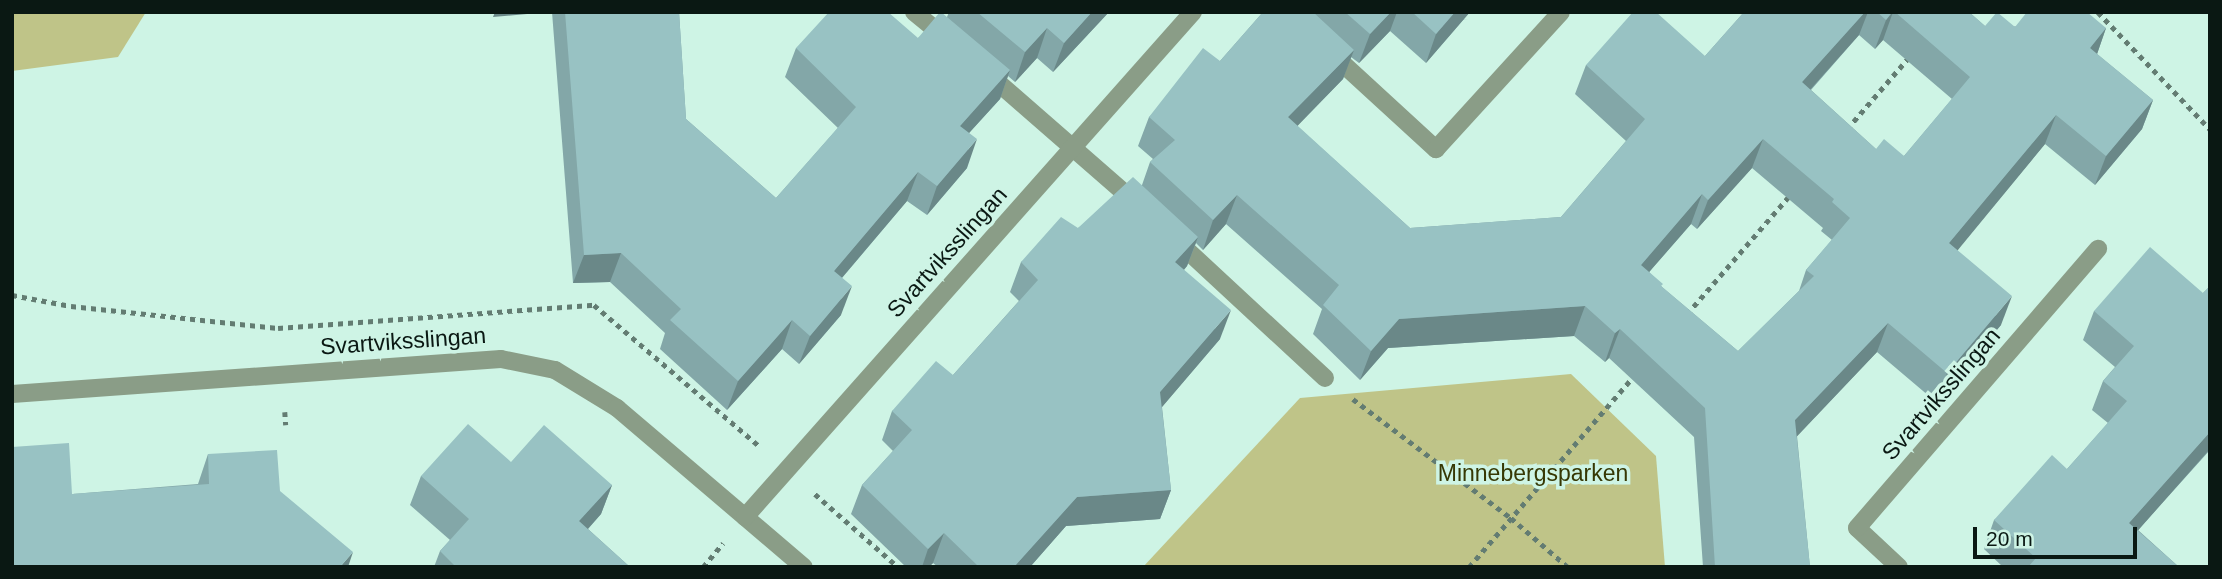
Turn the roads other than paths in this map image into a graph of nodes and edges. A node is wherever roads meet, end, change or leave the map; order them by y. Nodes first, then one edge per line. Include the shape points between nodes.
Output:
1 (914, 12) edge
2 (1192, 12) edge
3 (1561, 12) edge
4 (1316, 40) edge
5 (957, 48) edge
6 (978, 66) edge
7 (1073, 146) junction
8 (2098, 249) dead end
9 (1325, 377) road end
10 (12, 394) edge
11 (745, 517) junction
12 (804, 567) edge
13 (1899, 567) edge

1 - 5 street
2 - 7 street, Svartviksslingan
3 - 4 street via 1436,149
6 - 7 street
7 - 9 street
7 - 11 street, Svartviksslingan
8 - 13 street, Svartviksslingan via 1857,528
10 - 11 street, Svartviksslingan via 500,359 555,370 617,408
11 - 12 street, Svartviksslingan

